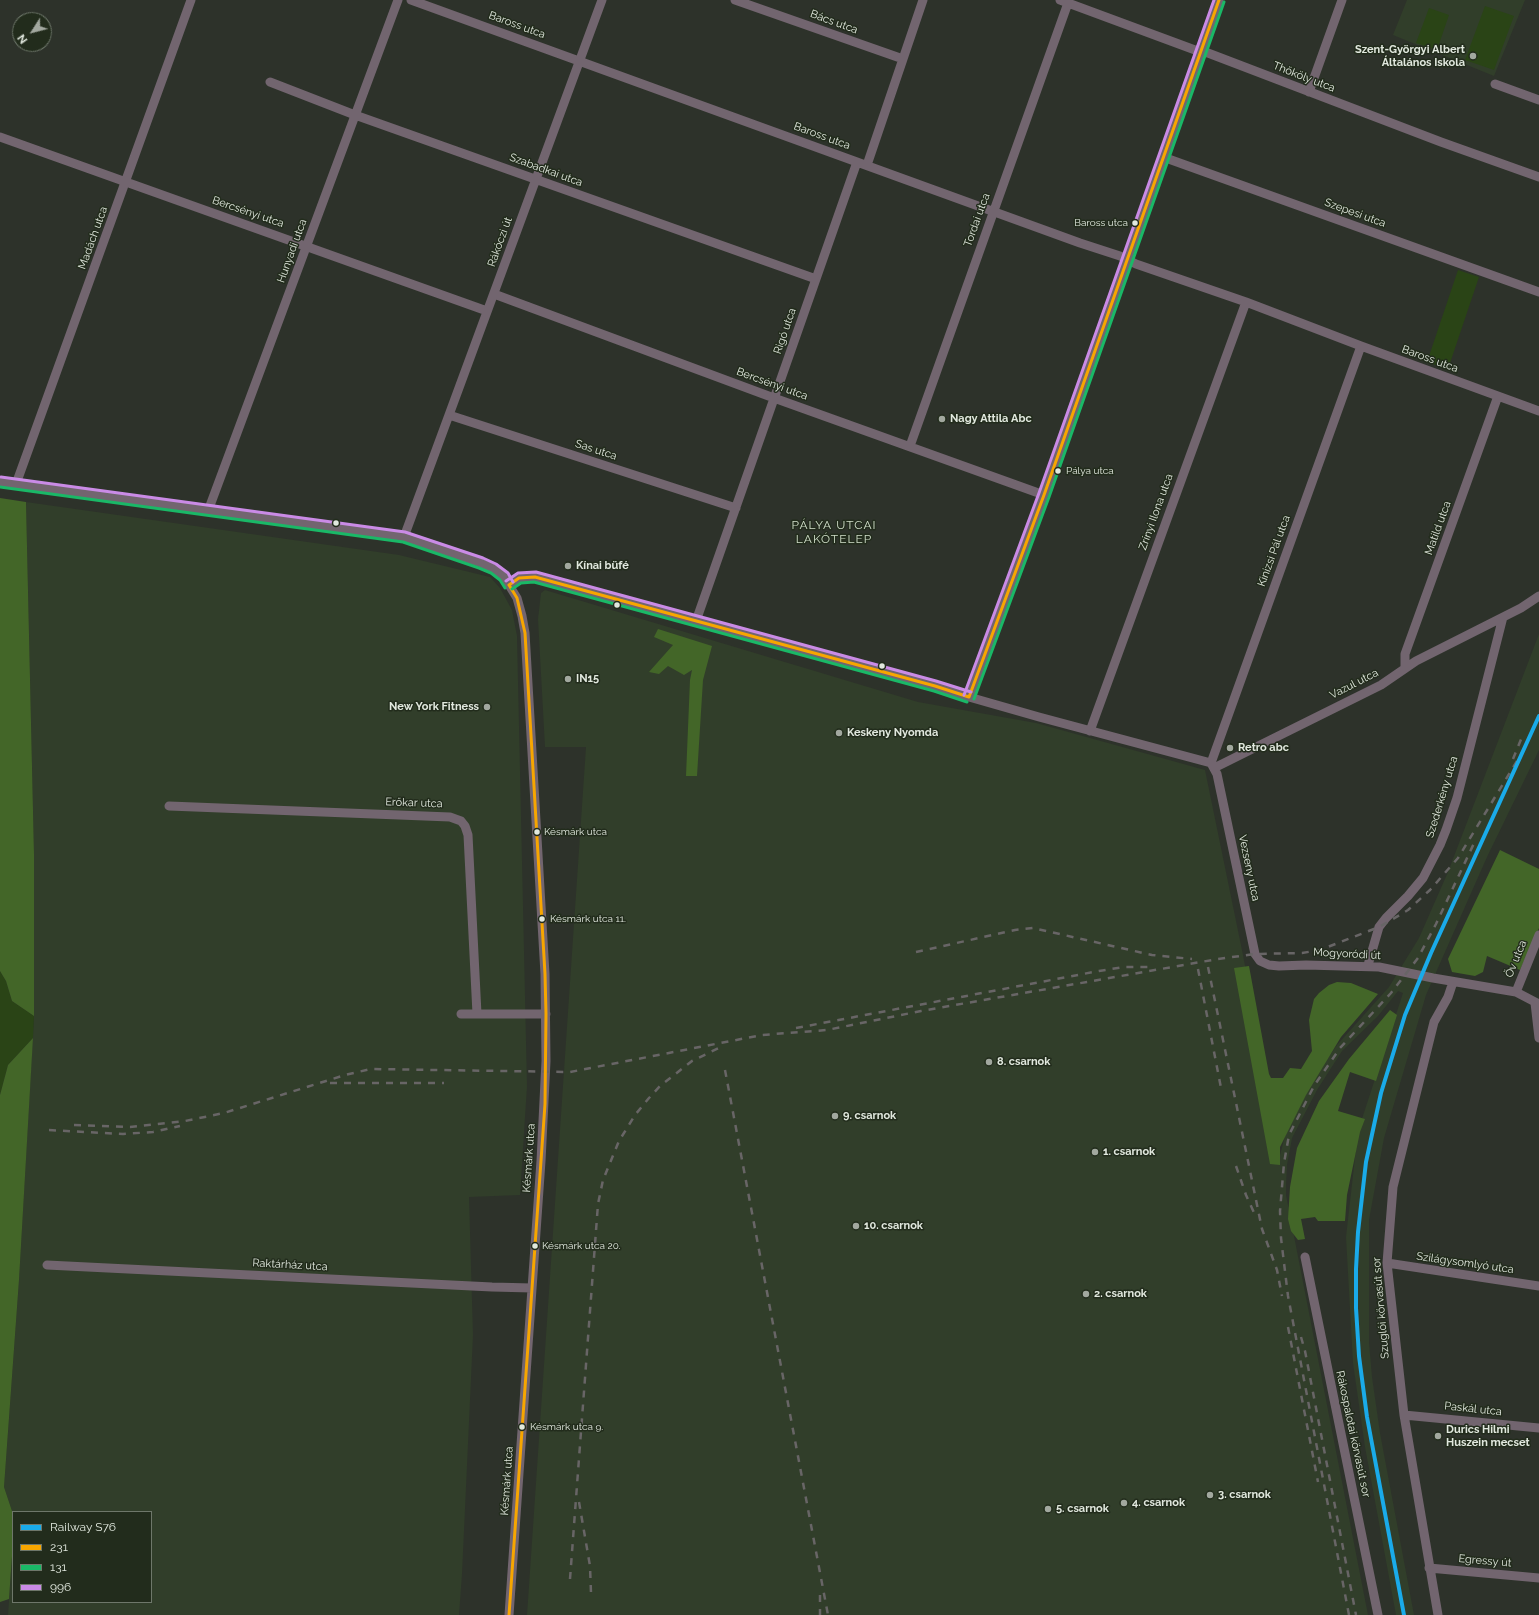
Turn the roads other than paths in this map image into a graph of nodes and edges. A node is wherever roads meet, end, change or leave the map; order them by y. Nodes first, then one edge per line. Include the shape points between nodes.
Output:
1 (191, 0) edge
2 (398, 0) edge
3 (411, 0) edge
4 (602, 0) edge
5 (735, 0) edge
6 (923, 0) edge
7 (1219, 0) edge
8 (1342, 0) edge
9 (1064, 2) edge
10 (1201, 52) junction
11 (902, 59) junction
12 (580, 60) junction
13 (270, 82) dead end
14 (1496, 84) dead end
15 (1309, 92) junction
16 (1539, 100) edge
17 (355, 115) junction
18 (0, 137) edge
19 (1164, 157) junction
20 (857, 162) junction
21 (867, 165) junction
22 (1539, 177) edge
23 (536, 179) junction
24 (126, 181) junction
25 (993, 211) junction
26 (307, 245) junction
27 (1127, 260) junction
28 (816, 279) junction
29 (1539, 292) edge
30 (494, 294) junction
31 (1246, 302) junction
32 (487, 310) junction
33 (1361, 346) junction
34 (1498, 396) junction
35 (774, 398) junction
36 (1539, 411) edge
37 (449, 415) junction
38 (910, 446) junction
39 (0, 482) edge
40 (16, 484) junction
41 (1044, 495) junction
42 (736, 508) junction
43 (208, 511) junction
44 (404, 538) junction
45 (509, 585) junction
46 (1539, 596) edge
47 (1503, 617) junction
48 (696, 620) junction
49 (1406, 668) junction
50 (969, 697) junction
51 (1090, 731) junction
52 (1212, 766) junction
53 (169, 806) dead end
54 (1539, 935) edge
55 (1269, 965) joint
56 (1368, 966) junction
57 (1453, 982) junction
58 (1516, 992) junction
59 (1537, 1004) edge
60 (461, 1014) dead end
61 (477, 1014) junction
62 (546, 1014) junction
63 (1539, 1038) edge
64 (1305, 1257) dead end
65 (1387, 1263) junction
66 (48, 1265) dead end
67 (1539, 1286) edge
68 (532, 1288) junction
69 (1404, 1415) junction
70 (1539, 1428) edge
71 (1429, 1568) junction
72 (1539, 1578) edge
73 (509, 1615) edge
74 (1378, 1615) edge
75 (1438, 1615) edge

1 - 24 street, Madách utca
2 - 17 street, Hunyadi utca
3 - 12 street, Baross utca
4 - 12 street, Rákóczi út
5 - 11 street, Bács utca
6 - 11 street
7 - 10 street
8 - 15 street
9 - 10 street, Thököly utca
9 - 25 street, Tordai utca
10 - 15 street, Thököly utca
10 - 19 street
11 - 21 street
12 - 20 street, Baross utca
12 - 23 street, Rákóczi út
13 - 17 street, Szabadkai utca
14 - 16 street
15 - 22 street, Thököly utca
17 - 23 street, Szabadkai utca
17 - 26 street, Hunyadi utca
18 - 24 street, Bercsényi utca
19 - 27 street
19 - 29 street, Szepesi utca
20 - 21 street, Baross utca
20 - 28 street, Rigó utca
21 - 25 street, Baross utca
23 - 28 street, Szabadkai utca
23 - 30 street, Rákóczi út
24 - 26 street, Bercsényi utca
24 - 40 street, Madách utca
25 - 27 street, Baross utca
25 - 38 street, Tordai utca
26 - 32 street, Bercsényi utca
26 - 43 street, Hunyadi utca
27 - 31 street, Baross utca
27 - 41 street
28 - 35 street, Rigó utca
30 - 32 street, Rákóczi út
30 - 35 street, Bercsényi utca
31 - 33 street, Baross utca
31 - 51 street, Zrínyi Ilona utca
32 - 37 street, Rákóczi út
33 - 34 street, Baross utca
33 - 52 street, Kinizsi Pál utca
34 - 36 street, Baross utca
34 - 49 street, Matild utca via 1405,654
35 - 38 street, Bercsényi utca
35 - 42 street, Rigó utca
37 - 42 street, Sas utca
37 - 44 street, Rákóczi út
38 - 41 street, Bercsényi utca
39 - 40 street, Késmárk utca
40 - 43 street, Késmárk utca
41 - 50 street
42 - 48 street, Rigó utca
43 - 44 street, Késmárk utca
44 - 45 street, Késmárk utca via 481,563 494,569
45 - 48 street via 519,578 535,576
45 - 62 street, Késmárk utca via 517,598 525,633
46 - 47 street, Vazul utca
47 - 49 street, Vazul utca
47 - 56 street, Szederkény utca via 1457,798 1440,846 1422,878 1379,927
48 - 50 street
49 - 52 street, Vazul utca via 1381,685
50 - 51 street
51 - 52 street
52 - 55 street, Vezseny utca via 1218,774 1255,954 1260,961
53 - 61 street, Erőkar utca via 450,817 460,820 466,826 468,835
54 - 58 street, Öv utca
55 - 56 street, Mogyoródi út
56 - 57 street, Mogyoródi út
57 - 58 street, Mogyoródi út
57 - 65 street, Szuglói körvasút sor via 1434,1022 1393,1187
58 - 59 street, Mogyoródi út
59 - 63 street
60 - 61 street
61 - 62 street
62 - 68 street, Késmárk utca via 545,1104
64 - 74 street, Rákospalotai körvasút sor
65 - 67 street, Szilágysomlyó utca
65 - 69 street, Szuglói körvasút sor
66 - 68 street, Raktárház utca
68 - 73 street, Késmárk utca
69 - 70 street, Paskál utca
69 - 71 street, Szuglói körvasút sor
71 - 72 street, Egressy út
71 - 75 street, Szuglói körvasút sor

